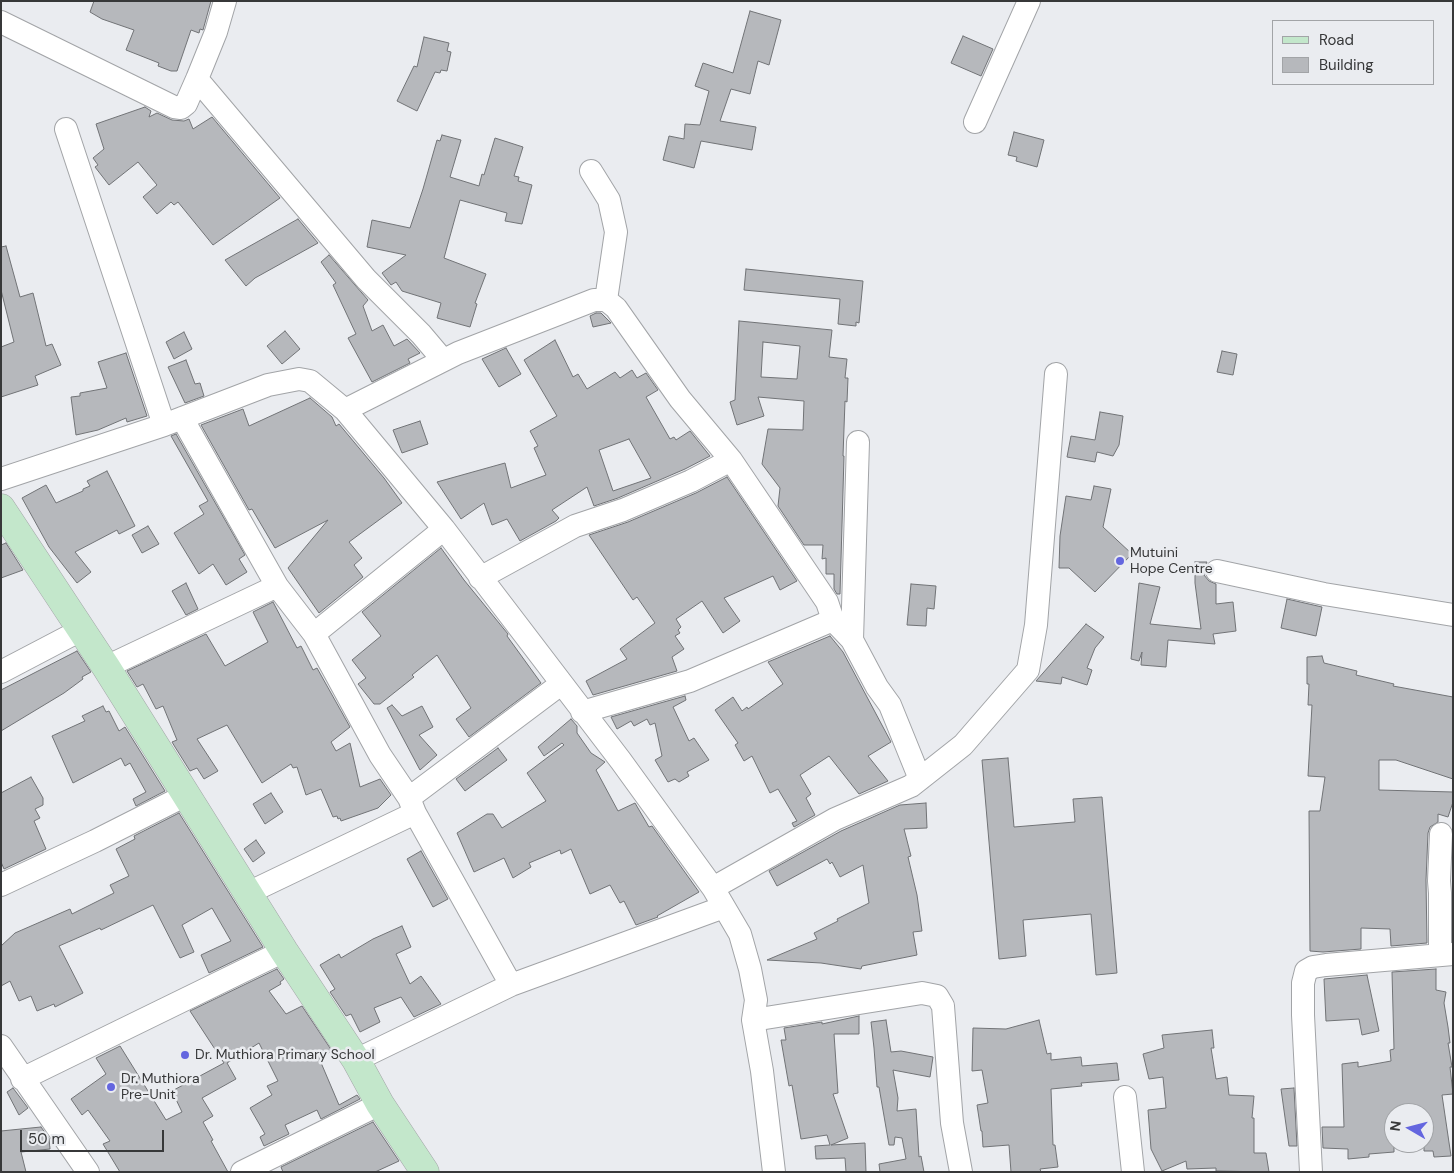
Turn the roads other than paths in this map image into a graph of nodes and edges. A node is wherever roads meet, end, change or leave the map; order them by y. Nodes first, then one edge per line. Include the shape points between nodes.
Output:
1 (225, 1) edge
2 (1029, 1) edge
3 (1, 22) edge
4 (197, 79) junction
5 (975, 122) dead end
6 (66, 129) dead end
7 (590, 171) dead end
8 (606, 300) junction
9 (443, 360) junction
10 (1056, 374) dead end
11 (345, 410) junction
12 (173, 421) junction
13 (858, 442) dead end
14 (731, 460) junction
15 (1, 479) edge
16 (1, 508) edge
17 (444, 529) junction
18 (1217, 571) dead end
19 (480, 578) junction
20 (277, 586) junction
21 (1453, 615) edge
22 (834, 620) junction
23 (82, 630) junction
24 (314, 634) junction
25 (852, 640) junction
26 (106, 667) junction
27 (1, 672) edge
28 (561, 684) junction
29 (582, 712) junction
30 (920, 780) junction
31 (186, 795) junction
32 (412, 805) junction
33 (1441, 834) dead end
34 (1, 885) edge
35 (248, 893) junction
36 (718, 897) junction
37 (284, 951) junction
38 (1446, 954) edge
39 (511, 985) junction
40 (753, 1020) junction
41 (1, 1046) edge
42 (356, 1060) junction
43 (22, 1079) junction
44 (1125, 1096) dead end
45 (380, 1104) junction
46 (88, 1172) edge
47 (242, 1172) edge
48 (425, 1172) edge
49 (774, 1172) edge
50 (961, 1172) edge
51 (1133, 1172) edge
52 (1311, 1172) edge

1 - 4 street
2 - 5 street
3 - 4 street via 174,107 186,104
4 - 9 street via 366,279
6 - 12 street
7 - 8 street via 608,200 616,232
8 - 9 street via 594,300
8 - 14 street via 616,308 680,399
9 - 11 street
10 - 30 street via 1036,625 1028,670 963,746
11 - 12 street via 310,381 298,379 268,385
11 - 17 street
12 - 15 street
12 - 20 street
13 - 25 street
14 - 19 street via 640,503 575,526
14 - 22 street via 827,602
16 - 23 main road
17 - 19 street
17 - 24 street
18 - 21 street via 1324,594
19 - 28 street
20 - 24 street
20 - 26 street
22 - 25 street
22 - 29 street via 690,681
23 - 26 main road
23 - 27 street
24 - 32 street via 380,755
25 - 30 street via 890,705
26 - 31 main road
28 - 29 street
28 - 32 street
29 - 36 street
30 - 36 street via 835,819
31 - 34 street
31 - 35 main road
32 - 35 street
32 - 39 street
33 - 38 street via 1438,881
35 - 37 main road
36 - 39 street
36 - 40 street via 740,934 750,968 756,1000
37 - 42 main road
37 - 43 street
38 - 52 street via 1326,965 1306,971 1303,1015
39 - 42 street
40 - 49 street
40 - 50 street via 922,993 937,996 943,1006 952,1124
41 - 43 street
42 - 45 main road
43 - 46 street
44 - 51 street
45 - 47 street
45 - 48 main road

